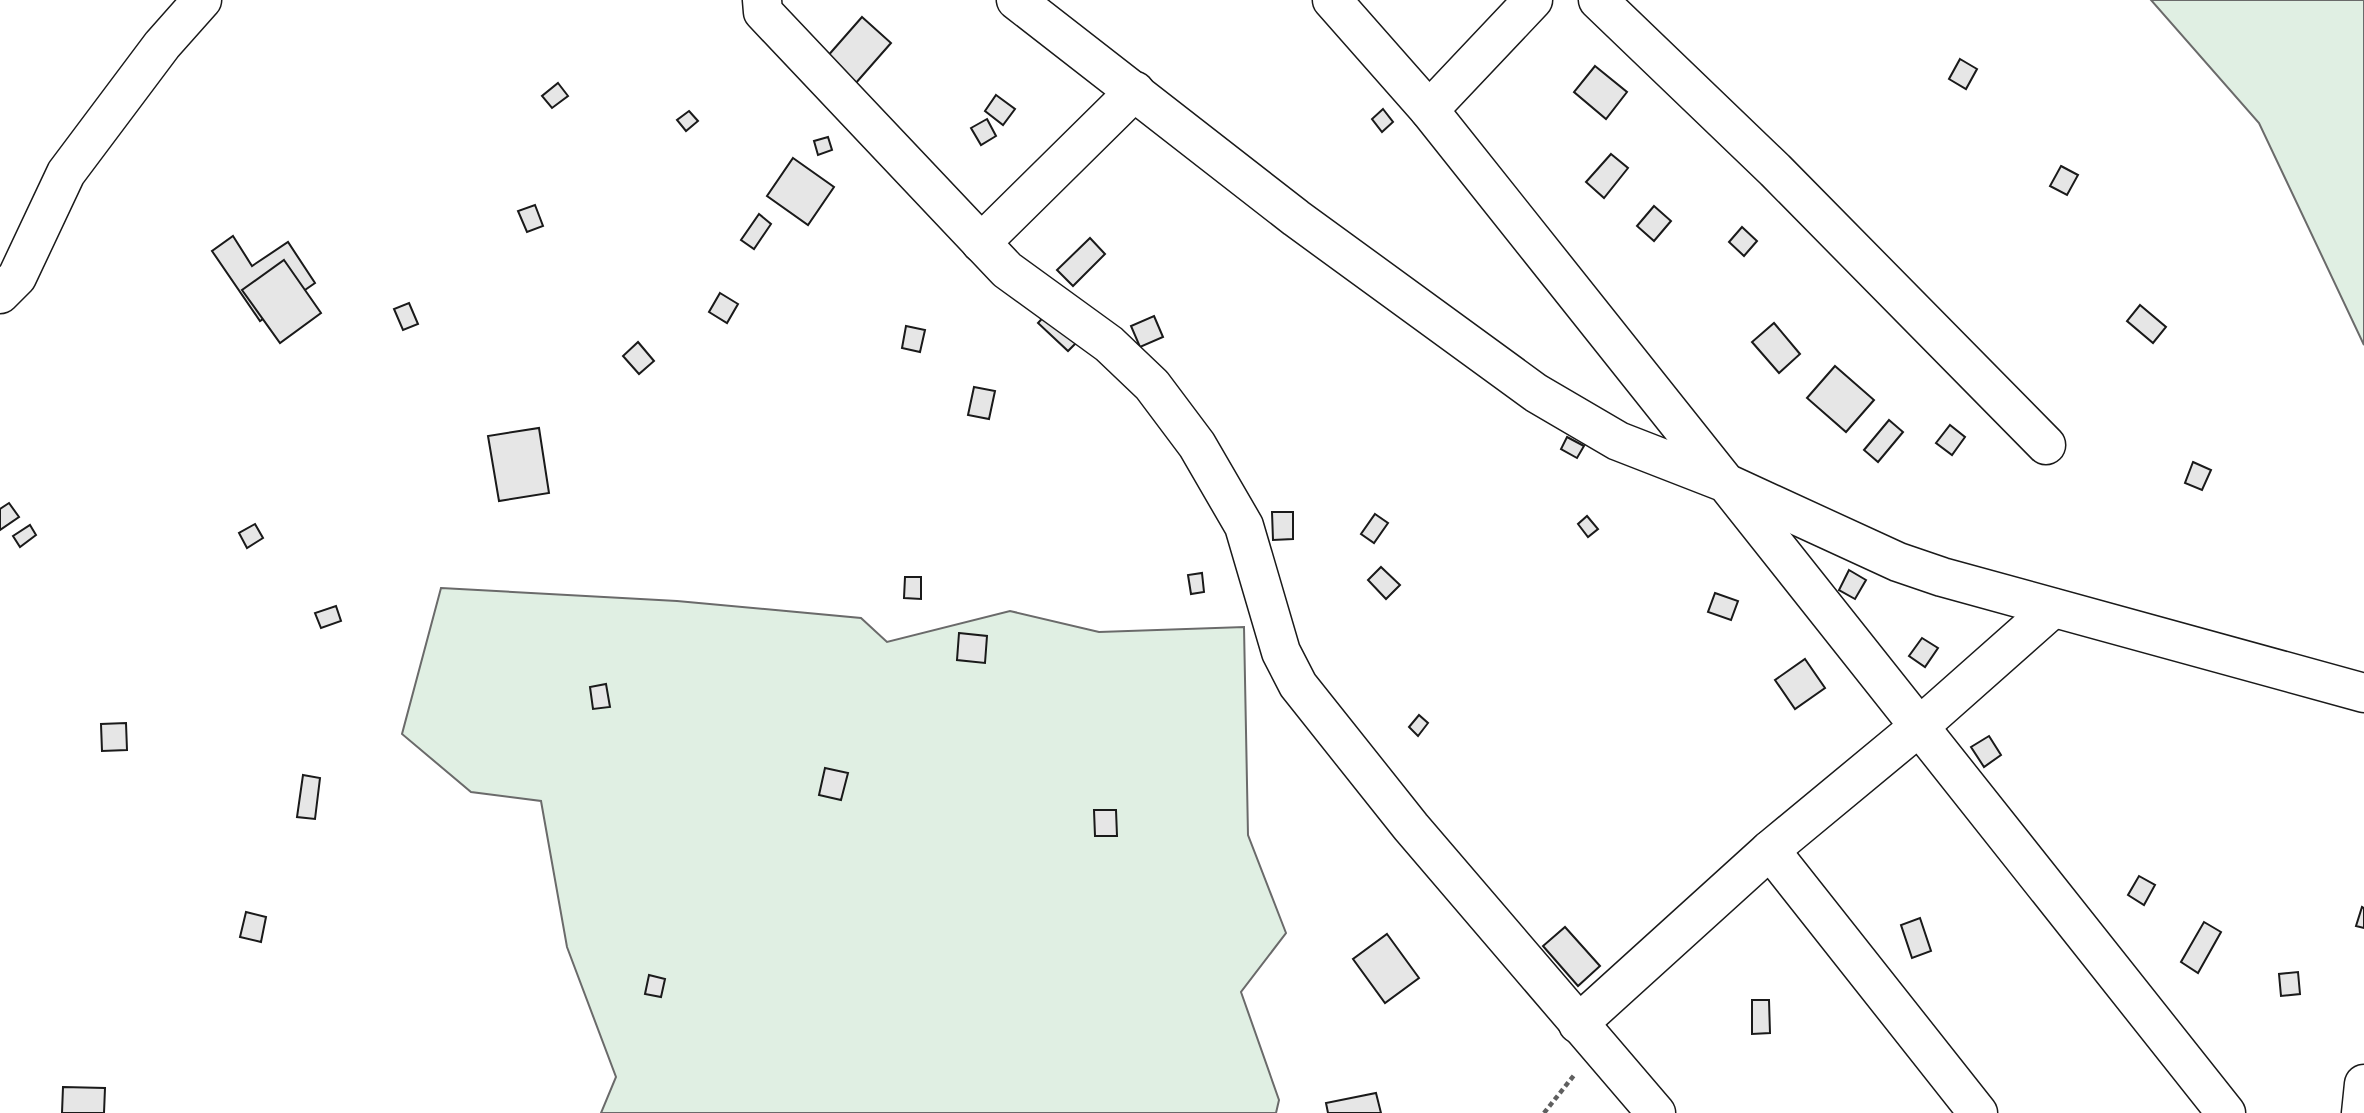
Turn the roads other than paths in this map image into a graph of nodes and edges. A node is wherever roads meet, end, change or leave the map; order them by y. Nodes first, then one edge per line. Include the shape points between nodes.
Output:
1 (202, 0) edge
2 (762, 0) edge
3 (1016, 0) edge
4 (1332, 0) edge
5 (1533, 0) edge
6 (1598, 0) edge
7 (1135, 91) junction
8 (1429, 110) junction
9 (981, 243) junction
10 (0, 294) edge
11 (2046, 445) dead end
12 (1726, 483) junction
13 (2053, 608) junction
14 (2364, 693) edge
15 (1921, 725) junction
16 (1770, 850) junction
17 (1590, 1037) junction
18 (2364, 1084) edge
19 (1656, 1113) edge
20 (1978, 1113) edge
21 (2226, 1113) edge
22 (2361, 1113) edge

1 - 10 street via 162,45 66,173 17,277
2 - 9 street via 763,12
3 - 7 street
4 - 8 street
5 - 8 street
6 - 11 street via 1775,170
7 - 9 street
7 - 12 street via 1296,218 1536,393 1618,441
8 - 12 street
9 - 17 street via 1007,270 1109,344 1152,385 1197,444 1244,526 1281,652 1298,685
12 - 13 street via 1898,562
12 - 15 street
13 - 14 street
13 - 15 street
15 - 16 street
15 - 21 street
16 - 17 street
16 - 20 street
17 - 19 street
18 - 22 street

